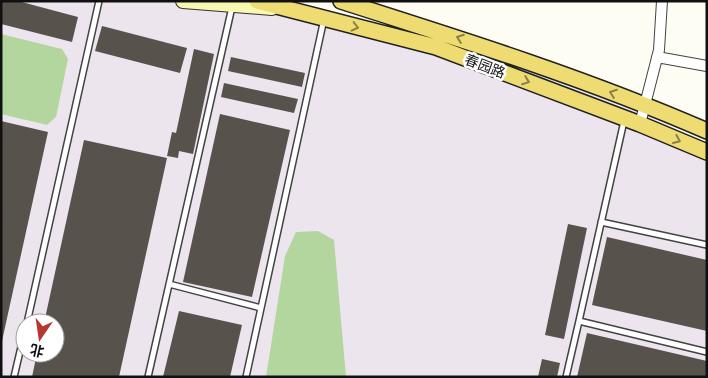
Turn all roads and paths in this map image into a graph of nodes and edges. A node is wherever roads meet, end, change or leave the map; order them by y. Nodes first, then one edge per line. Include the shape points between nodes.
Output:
1 (99, 1) edge
2 (183, 1) edge
3 (257, 1) edge
4 (341, 1) edge
5 (662, 1) edge
6 (232, 4) edge
7 (372, 6) edge
8 (288, 9) junction
9 (324, 19) junction
10 (657, 57) junction
11 (707, 66) edge
12 (645, 104) junction
13 (625, 118) junction
14 (640, 124) junction
15 (707, 131) edge
16 (707, 152) edge
17 (602, 222) junction
18 (707, 245) edge
19 (169, 284) junction
20 (261, 308) junction
21 (28, 313) edge
22 (579, 321) junction
23 (707, 352) edge
24 (17, 363) edge
25 (14, 377) edge
26 (148, 377) edge
27 (246, 377) edge
28 (566, 377) edge

1 - 21 lane
2 - 6 street
3 - 8 main road, 春园路
4 - 7 main road, 春园路
5 - 10 street
6 - 8 street
6 - 19 lane
12 -> 7 main road, 春园路
8 - 9 main road, 春园路
9 -> 13 main road, 春园路 via 436,48
9 - 20 lane
10 - 11 street
10 - 12 street
12 - 14 street
12 - 15 main road, 春园路
13 - 14 main road, 春园路
13 - 17 lane
14 -> 16 main road, 春园路
17 - 18 lane
17 - 22 lane
19 - 20 lane
19 - 26 lane
20 - 27 lane
22 - 23 lane
22 - 28 lane
24 - 25 lane

